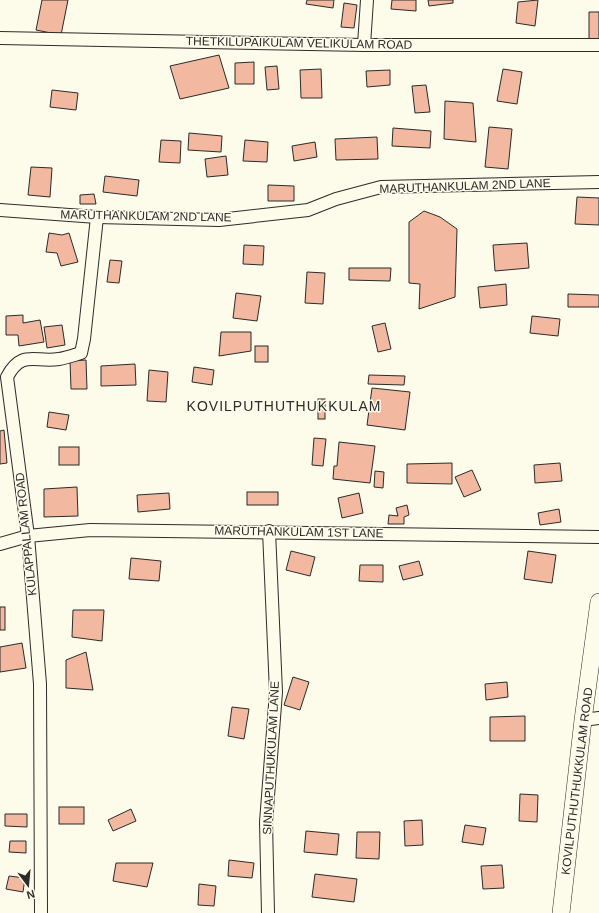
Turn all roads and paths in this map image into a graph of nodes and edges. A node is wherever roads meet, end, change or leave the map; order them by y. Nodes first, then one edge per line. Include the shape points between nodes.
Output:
1 (367, 0) edge
2 (0, 38) edge
3 (364, 45) junction
4 (599, 45) edge
5 (599, 182) edge
6 (0, 210) edge
7 (97, 217) junction
8 (269, 531) junction
9 (28, 536) junction
10 (599, 537) edge
11 (0, 544) edge
12 (599, 602) edge
13 (591, 719) edge
14 (41, 913) edge
15 (268, 913) edge
16 (561, 913) edge

1 - 3 street
2 - 3 street, THETKILUPAIKULAM VELIKULAM ROAD
3 - 4 street, THETKILUPAIKULAM VELIKULAM ROAD
5 - 7 street, MARUTHANKULAM 2ND LANE via 381,187 336,199 308,210 220,220
6 - 7 street, MARUTHANKULAM 2ND LANE
7 - 9 street, KULAPPALLAM ROAD via 81,353 59,359 26,359 14,365 7,377
8 - 9 street, MARUTHANKULAM 1ST LANE via 90,530
8 - 10 street, MARUTHANKULAM 1ST LANE
8 - 15 street, SINNAPUTHUKULAM LANE via 276,692 266,822
9 - 11 street, MARUTHANKULAM 1ST LANE
9 - 14 street, KULAPPALLAM ROAD via 40,684
12 - 13 street, KOVILPUTHUTHUKKULAM ROAD
13 - 16 street, KOVILPUTHUTHUKKULAM ROAD

